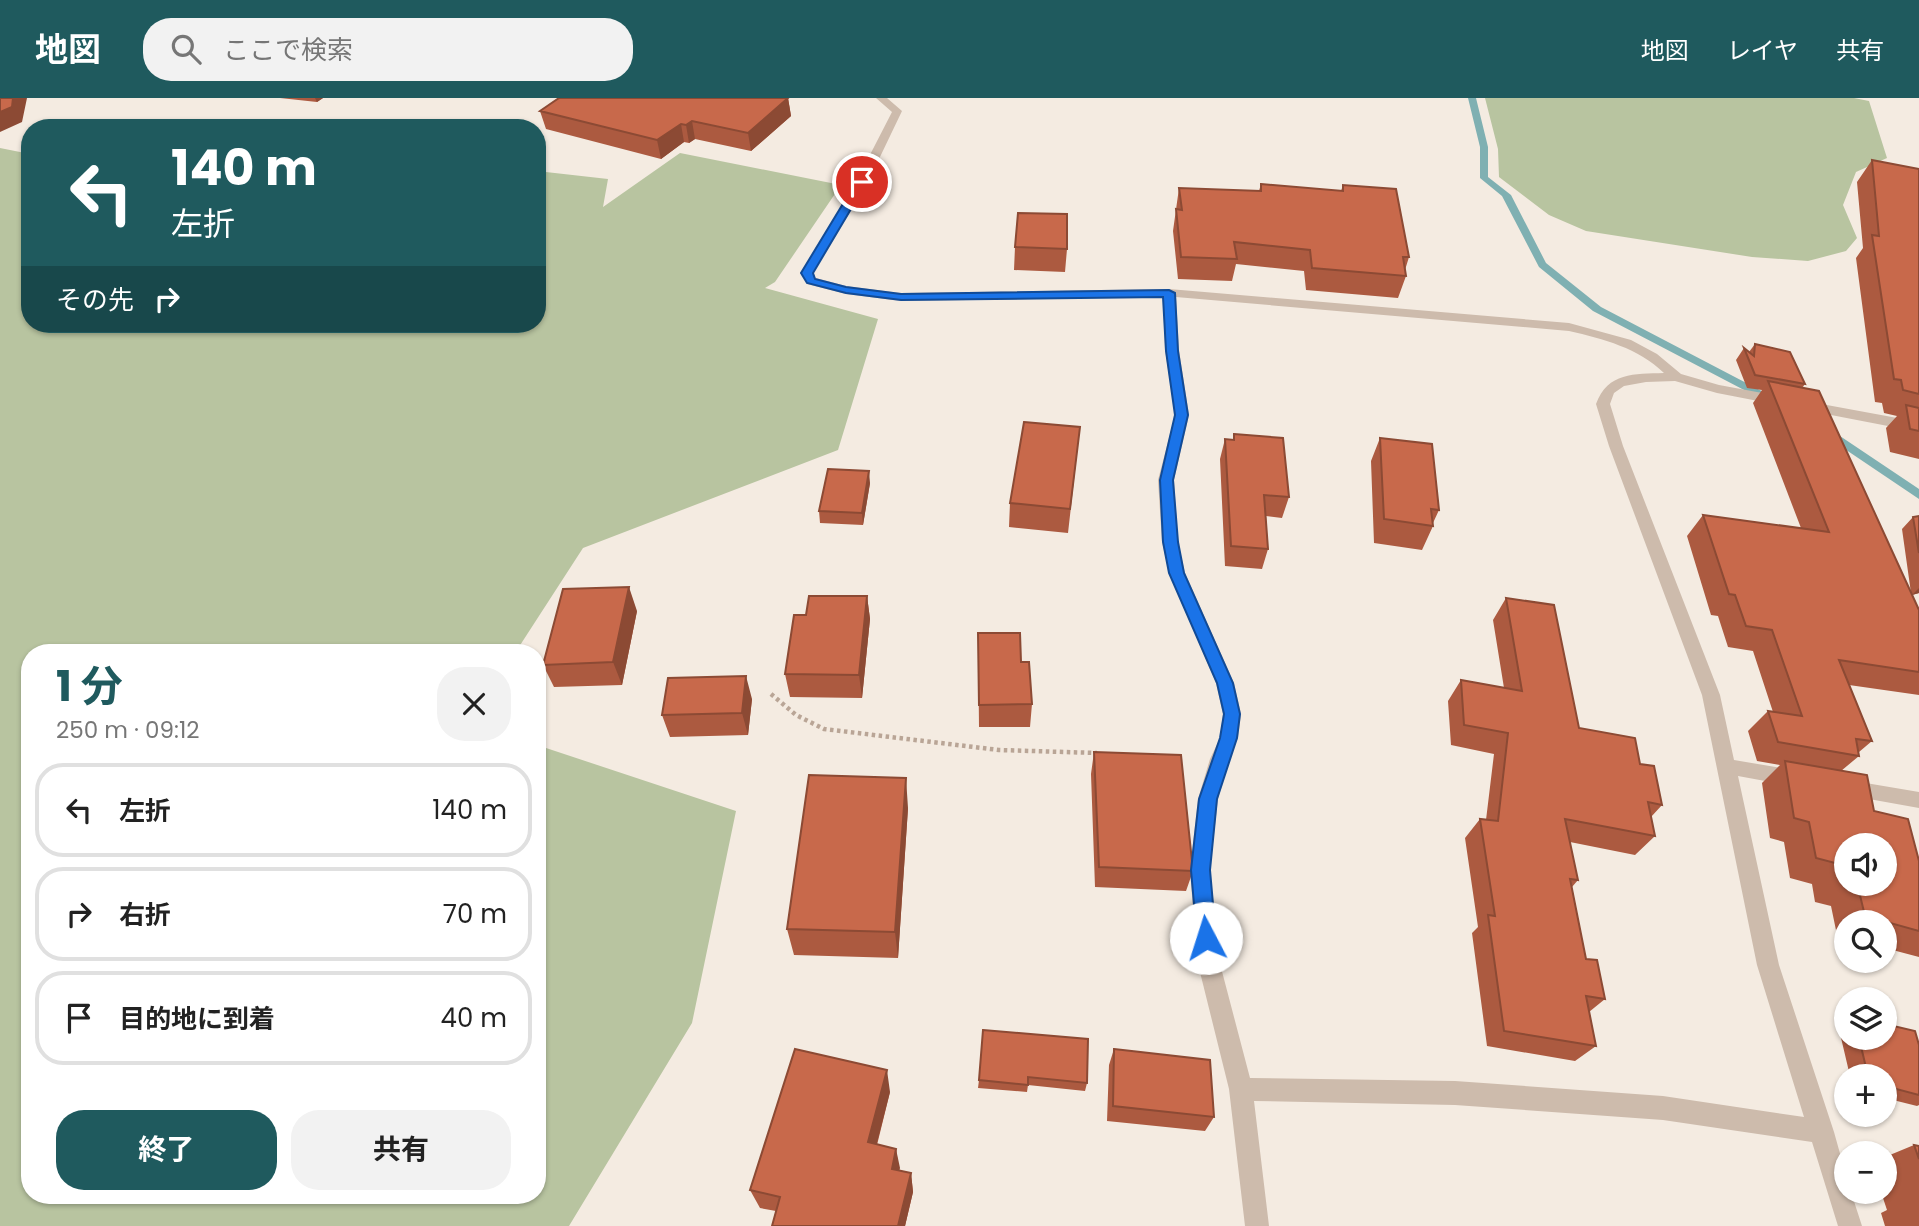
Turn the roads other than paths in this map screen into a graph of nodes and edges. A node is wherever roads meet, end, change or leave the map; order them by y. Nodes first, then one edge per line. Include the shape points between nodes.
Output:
1 (881, 98) edge
2 (1169, 293) junction
3 (1676, 377) junction
4 (1919, 427) edge
5 (1724, 766) junction
6 (1919, 800) edge
7 (1241, 1089) junction
8 (1822, 1132) junction
9 (1257, 1226) edge
10 (1850, 1226) edge

1 - 2 street via 897,111 862,182 807,273 811,281 901,297
2 - 3 street via 1569,327 1622,338
2 - 7 street via 1182,415 1166,480 1170,542 1177,573 1225,683 1232,714 1208,799 1200,870 1208,960
3 - 4 street
3 - 5 street via 1620,382 1608,391 1603,404 1711,695
5 - 6 street
5 - 8 street via 1768,965
7 - 8 street via 1455,1093 1663,1108
7 - 9 street
8 - 10 street

